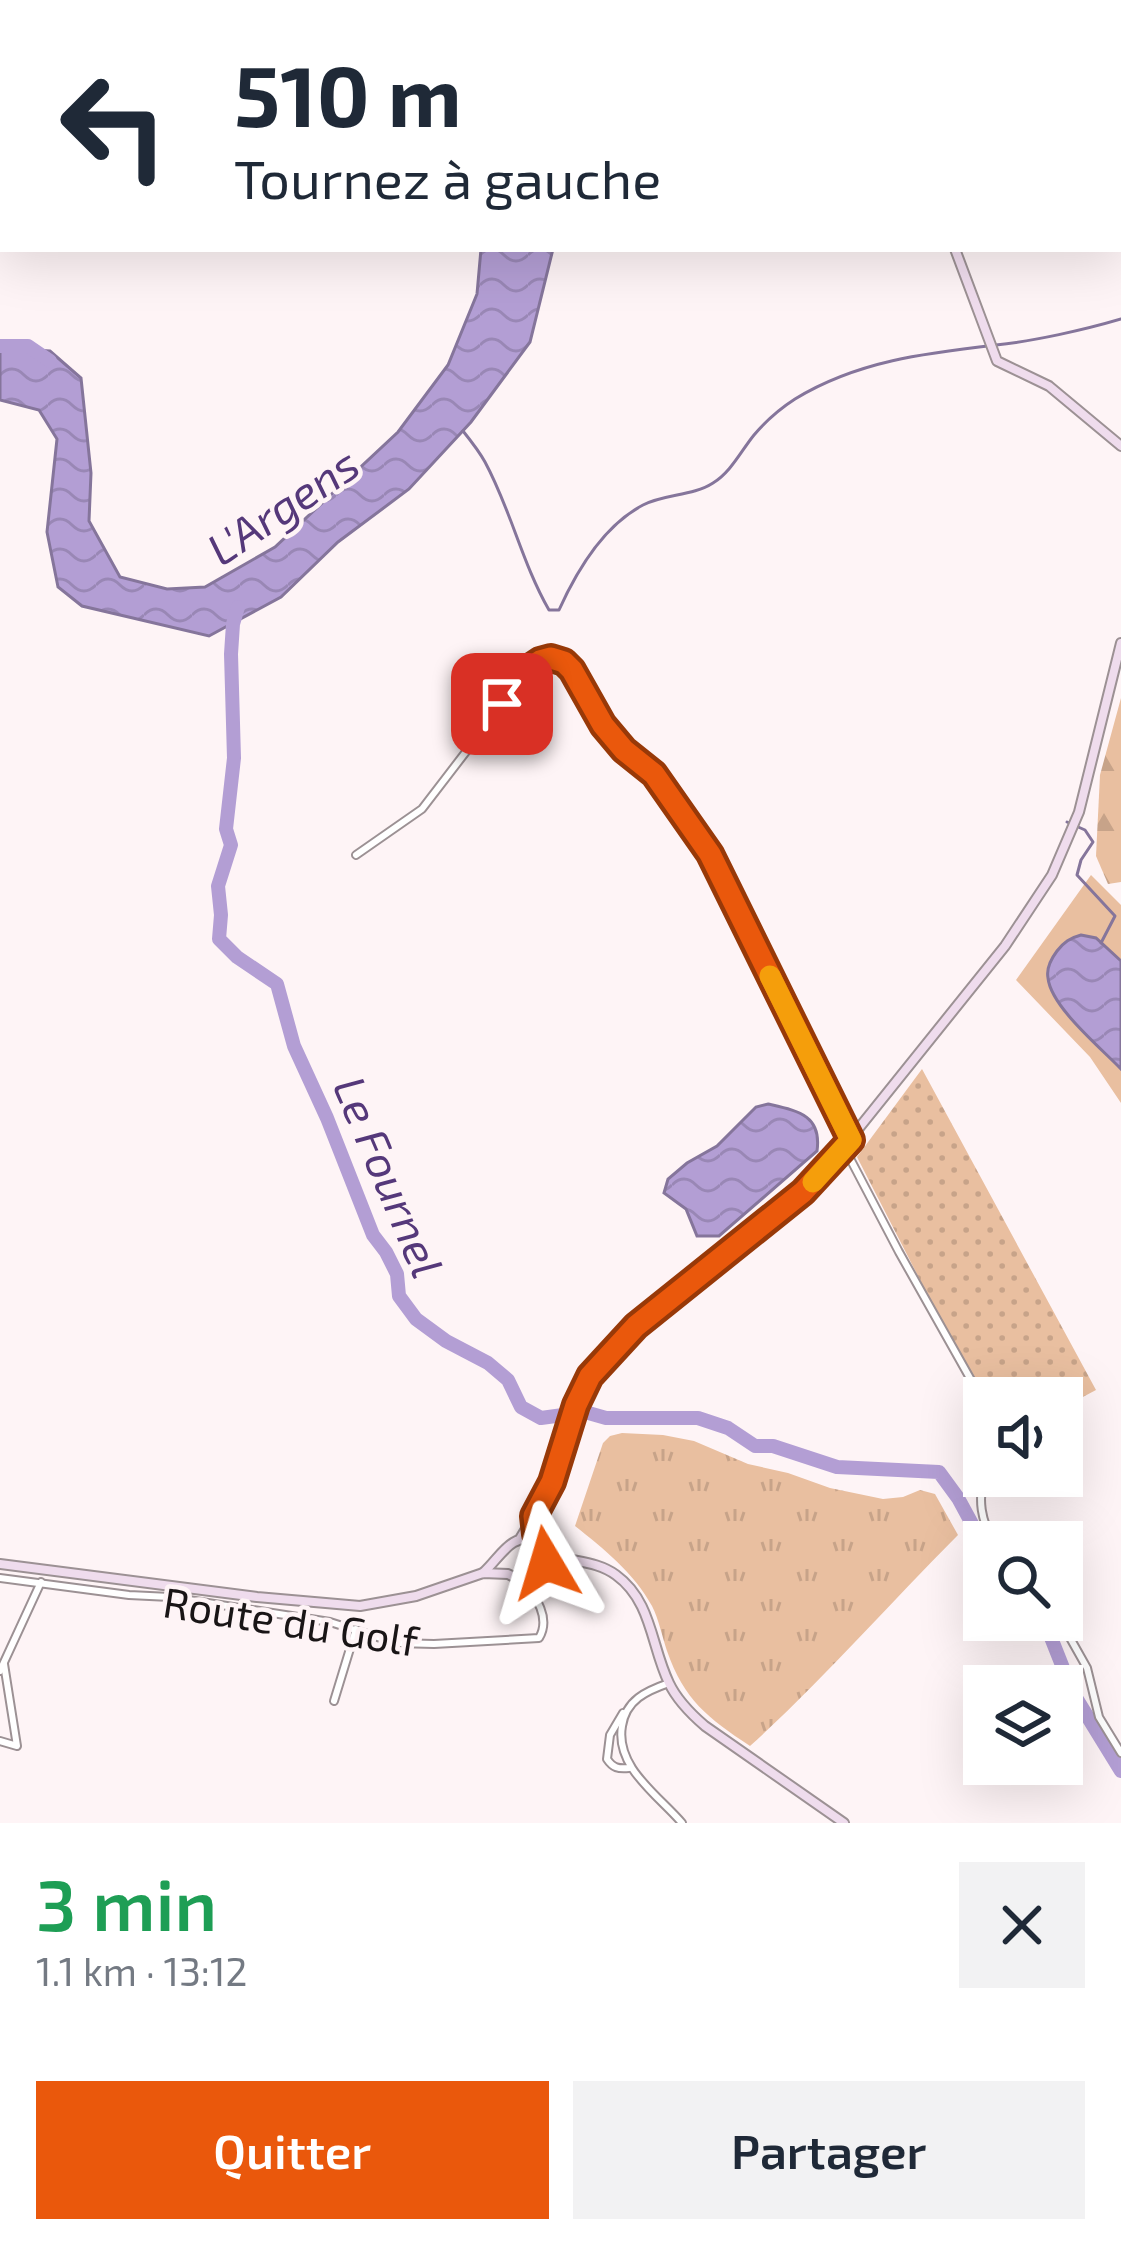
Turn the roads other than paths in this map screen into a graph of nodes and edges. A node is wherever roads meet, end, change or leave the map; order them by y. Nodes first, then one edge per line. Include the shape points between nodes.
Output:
1 (956, 252) edge
2 (1121, 446) edge
3 (1121, 643) edge
4 (356, 855) dead end
5 (848, 1144) junction
6 (969, 1377) edge
7 (534, 1516) junction
8 (521, 1537) junction
9 (538, 1541) junction
10 (546, 1552) junction
11 (504, 1553) junction
12 (559, 1558) junction
13 (0, 1564) edge
14 (545, 1567) junction
15 (483, 1573) junction
16 (508, 1574) junction
17 (0, 1578) edge
18 (536, 1578) junction
19 (523, 1581) junction
20 (41, 1582) junction
21 (536, 1597) junction
22 (356, 1629) junction
23 (1072, 1641) edge
24 (2, 1667) edge
25 (669, 1683) junction
26 (334, 1700) dead end
27 (625, 1710) junction
28 (0, 1741) edge
29 (1121, 1753) edge
30 (631, 1768) junction
31 (682, 1823) edge
32 (844, 1823) edge

1 - 2 main road via 995,357 1049,386
3 - 5 main road via 1079,812 1052,875
4 - 5 street via 422,809 531,667 564,662 603,725 654,774 710,854
5 - 6 street
5 - 7 main road via 803,1192 601,1360
7 - 8 main road
7 - 9 main road
8 - 9 main road
8 - 11 main road
9 - 10 main road
10 - 12 main road
10 - 14 main road
11 - 15 main road
11 - 16 main road
12 - 14 main road
12 - 25 main road via 601,1566 626,1583
13 - 15 main road via 359,1606
14 - 18 main road
15 - 16 main road
16 - 19 main road
17 - 20 street, Route du Golf
18 - 19 main road
18 - 21 street, Route du Golf
19 - 21 street
20 - 22 street, Route du Golf
20 - 24 street
21 - 22 street, Route du Golf via 545,1627 535,1640 396,1643
22 - 26 street
23 - 29 street
24 - 28 street via 17,1745
25 - 27 street
25 - 32 main road via 699,1721
27 - 30 street via 621,1744
27 - 30 street via 607,1759
30 - 31 street

